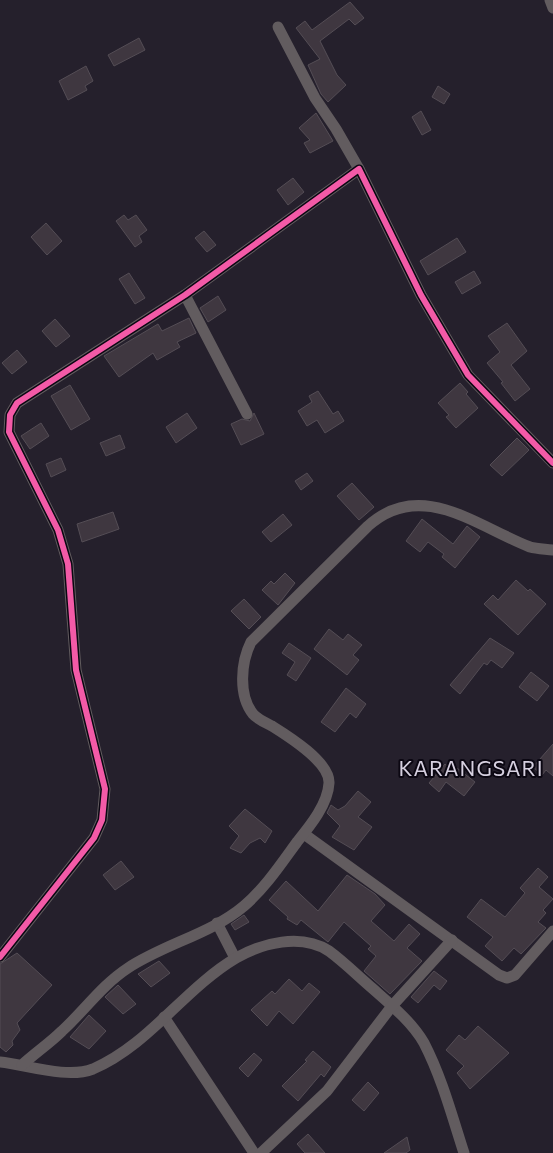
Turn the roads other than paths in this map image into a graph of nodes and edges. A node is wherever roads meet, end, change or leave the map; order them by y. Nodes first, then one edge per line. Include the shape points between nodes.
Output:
1 (550, 0) edge
2 (553, 8) edge
3 (278, 27) dead end
4 (359, 169) junction
5 (185, 295) junction
6 (247, 414) dead end
7 (4, 421) edge
8 (553, 463) edge
9 (553, 550) edge
10 (304, 834) junction
11 (217, 923) junction
12 (553, 931) edge
13 (452, 940) junction
14 (0, 957) edge
15 (235, 958) junction
16 (392, 1006) junction
17 (166, 1021) junction
18 (0, 1062) edge
19 (22, 1064) junction
20 (254, 1153) edge
21 (261, 1153) edge
22 (464, 1153) edge

1 - 2 street
3 - 4 street via 315,98
4 - 5 street
4 - 8 street via 421,295 468,375
5 - 6 street
5 - 7 street via 17,403
7 - 14 street via 58,530 68,564 76,670 105,789 102,820 94,838
9 - 10 street via 532,547 443,507 394,509 368,526 250,642 243,664 248,705 254,715 315,758 328,775 328,792
10 - 11 street via 244,906
10 - 13 street
11 - 15 street
11 - 19 street via 128,968
12 - 13 street via 522,968 507,978
13 - 16 street
15 - 16 street via 257,948 290,940 310,944 328,950
15 - 17 street via 188,994
16 - 21 street via 327,1091
16 - 22 street via 423,1042 443,1086
17 - 19 street via 92,1069 73,1074
17 - 20 street
18 - 19 street

